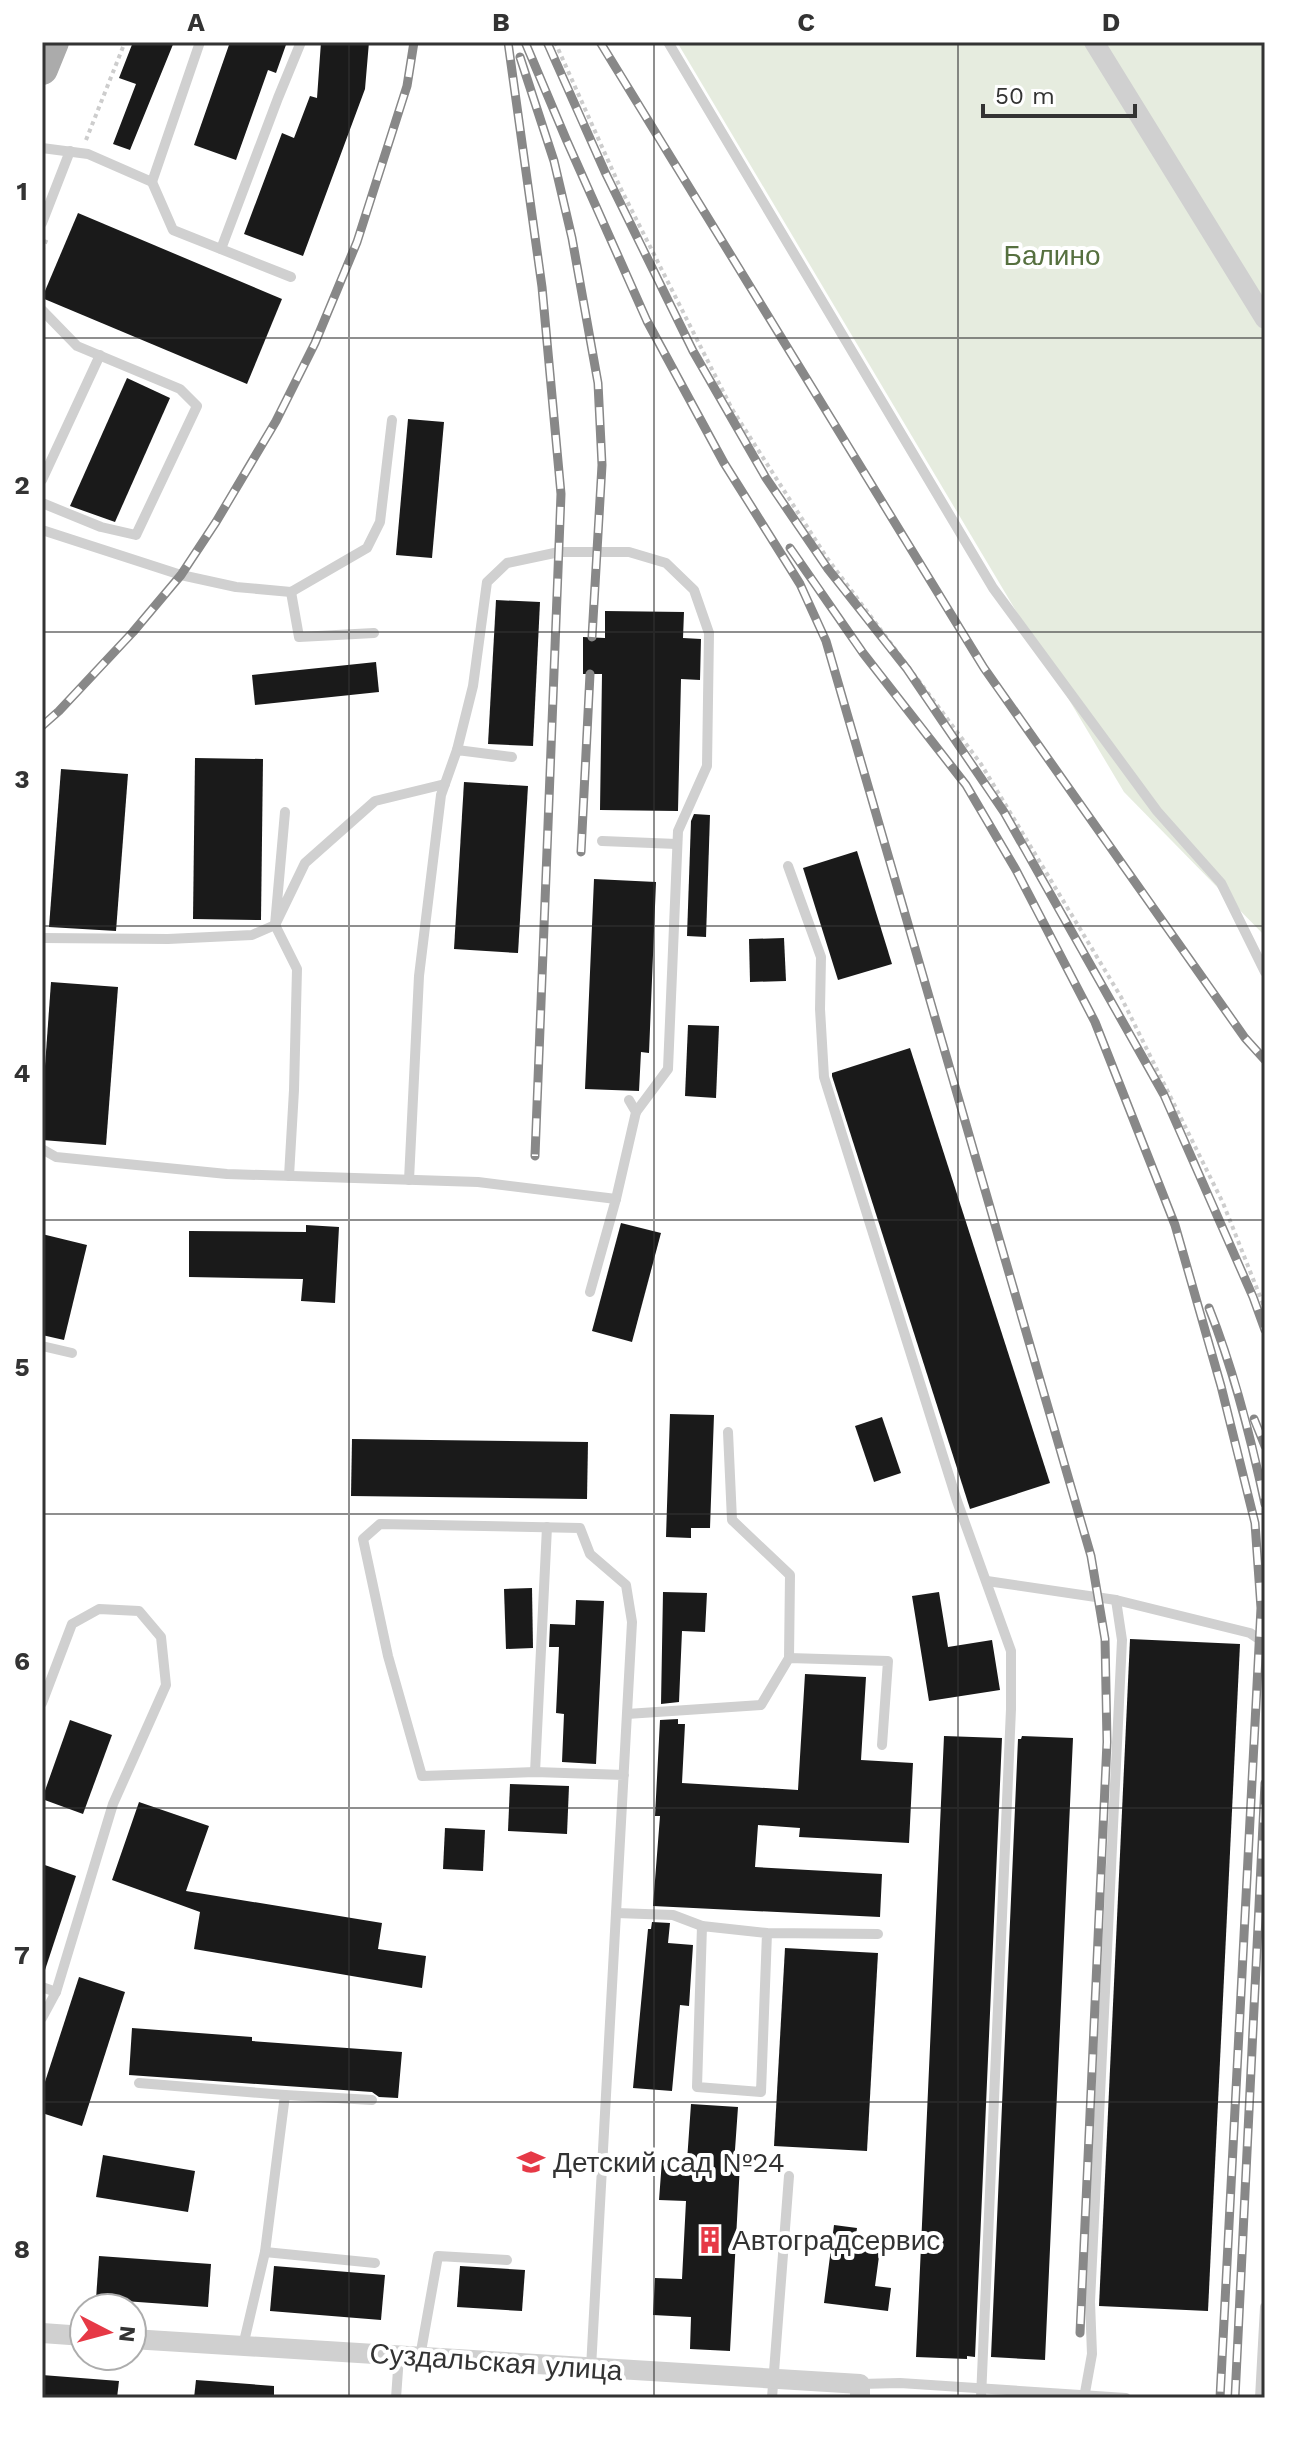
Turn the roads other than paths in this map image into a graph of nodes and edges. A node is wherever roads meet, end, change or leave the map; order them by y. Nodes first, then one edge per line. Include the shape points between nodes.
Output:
1 (53, 42) edge
2 (200, 42) edge
3 (301, 42) edge
4 (668, 42) edge
5 (1094, 42) edge
6 (42, 69) edge
7 (42, 148) edge
8 (70, 151) junction
9 (152, 182) junction
10 (42, 223) edge
11 (221, 249) junction
12 (291, 277) dead end
13 (42, 310) edge
14 (1265, 319) edge
15 (100, 355) junction
16 (392, 420) dead end
17 (42, 480) edge
18 (42, 503) edge
19 (42, 530) edge
20 (291, 592) junction
21 (374, 633) dead end
22 (457, 750) junction
23 (512, 757) dead end
24 (445, 784) junction
25 (285, 812) dead end
26 (602, 841) dead end
27 (677, 844) junction
28 (788, 866) dead end
29 (275, 925) junction
30 (42, 938) edge
31 (1265, 972) edge
32 (629, 1100) dead end
33 (636, 1112) junction
34 (42, 1149) edge
35 (289, 1176) junction
36 (409, 1180) junction
37 (616, 1199) junction
38 (590, 1292) dead end
39 (42, 1346) edge
40 (72, 1353) dead end
41 (728, 1432) dead end
42 (547, 1527) junction
43 (987, 1581) junction
44 (1116, 1600) junction
45 (1265, 1643) edge
46 (789, 1658) junction
47 (46, 1678) edge
48 (42, 1703) edge
49 (627, 1714) junction
50 (882, 1745) dead end
51 (535, 1772) junction
52 (624, 1775) junction
53 (616, 1913) junction
54 (702, 1926) junction
55 (767, 1933) junction
56 (878, 1934) dead end
57 (42, 1987) edge
58 (56, 1992) junction
59 (42, 2018) edge
60 (139, 2083) dead end
61 (285, 2095) junction
62 (372, 2100) dead end
63 (789, 2176) dead end
64 (265, 2252) junction
65 (507, 2260) dead end
66 (375, 2263) dead end
67 (1265, 2307) edge
68 (42, 2333) edge
69 (68, 2335) edge
70 (148, 2340) edge
71 (243, 2346) junction
72 (399, 2356) junction
73 (420, 2357) junction
74 (591, 2368) junction
75 (772, 2388) edge
76 (860, 2391) edge
77 (982, 2393) edge
78 (1084, 2397) edge
79 (396, 2398) edge
80 (1126, 2398) edge
81 (1260, 2398) edge

1 - 6 main road
2 - 9 lane
3 - 11 lane
4 - 31 lane via 993,588 1157,811 1221,883
5 - 14 street
7 - 8 lane
8 - 9 lane
8 - 10 lane
9 - 11 lane via 173,230
11 - 12 lane
13 - 15 lane via 77,346
15 - 17 lane
15 - 18 lane via 180,389 197,406 136,535
16 - 20 lane via 380,522 367,548
19 - 20 lane via 181,575
20 - 21 lane via 299,637
22 - 23 lane
22 - 24 lane
22 - 27 lane via 473,686 487,582 507,563 559,552 629,552 666,563 694,590 709,633 707,766
24 - 29 lane via 375,801 305,863
24 - 36 lane via 419,976
25 - 29 lane
26 - 27 lane
27 - 33 lane via 668,1069
28 - 43 lane via 821,957 824,1077
29 - 30 lane via 238,936
29 - 35 lane via 297,969
32 - 33 lane
33 - 37 lane
34 - 35 lane via 56,1157
35 - 36 lane
36 - 37 lane via 478,1182
37 - 38 lane
39 - 40 lane
41 - 46 lane via 732,1520 790,1575
42 - 49 lane via 580,1528 590,1554 626,1585 632,1622
42 - 51 lane
42 - 51 lane via 380,1524 363,1539 388,1656 422,1776
43 - 44 lane
43 - 77 lane via 1011,1651 1011,1709
44 - 45 lane via 1250,1633
44 - 78 lane via 1122,1640 1090,2302 1092,2354
46 - 49 lane via 761,1705
46 - 50 lane via 888,1661
47 - 48 lane
47 - 58 lane via 72,1624 99,1609 139,1611 161,1637 166,1685 113,1804
49 - 52 lane
51 - 52 lane
52 - 53 lane
53 - 54 lane via 673,1915
53 - 74 lane
54 - 55 lane
54 - 55 lane via 697,2087 761,2092
55 - 56 lane
57 - 58 lane
58 - 59 lane
60 - 61 lane
61 - 62 lane
61 - 64 lane
63 - 75 lane
64 - 66 lane
64 - 71 lane
65 - 73 lane via 438,2256
67 - 81 lane
68 - 69 street
70 - 71 street, Суздальская улица
71 - 72 street, Суздальская улица
72 - 73 street, Суздальская улица
72 - 79 lane
73 - 74 street, Суздальская улица
74 - 75 street, Суздальская улица
75 - 76 street, Суздальская улица
76 - 77 lane via 900,2383
77 - 78 lane
78 - 80 lane

